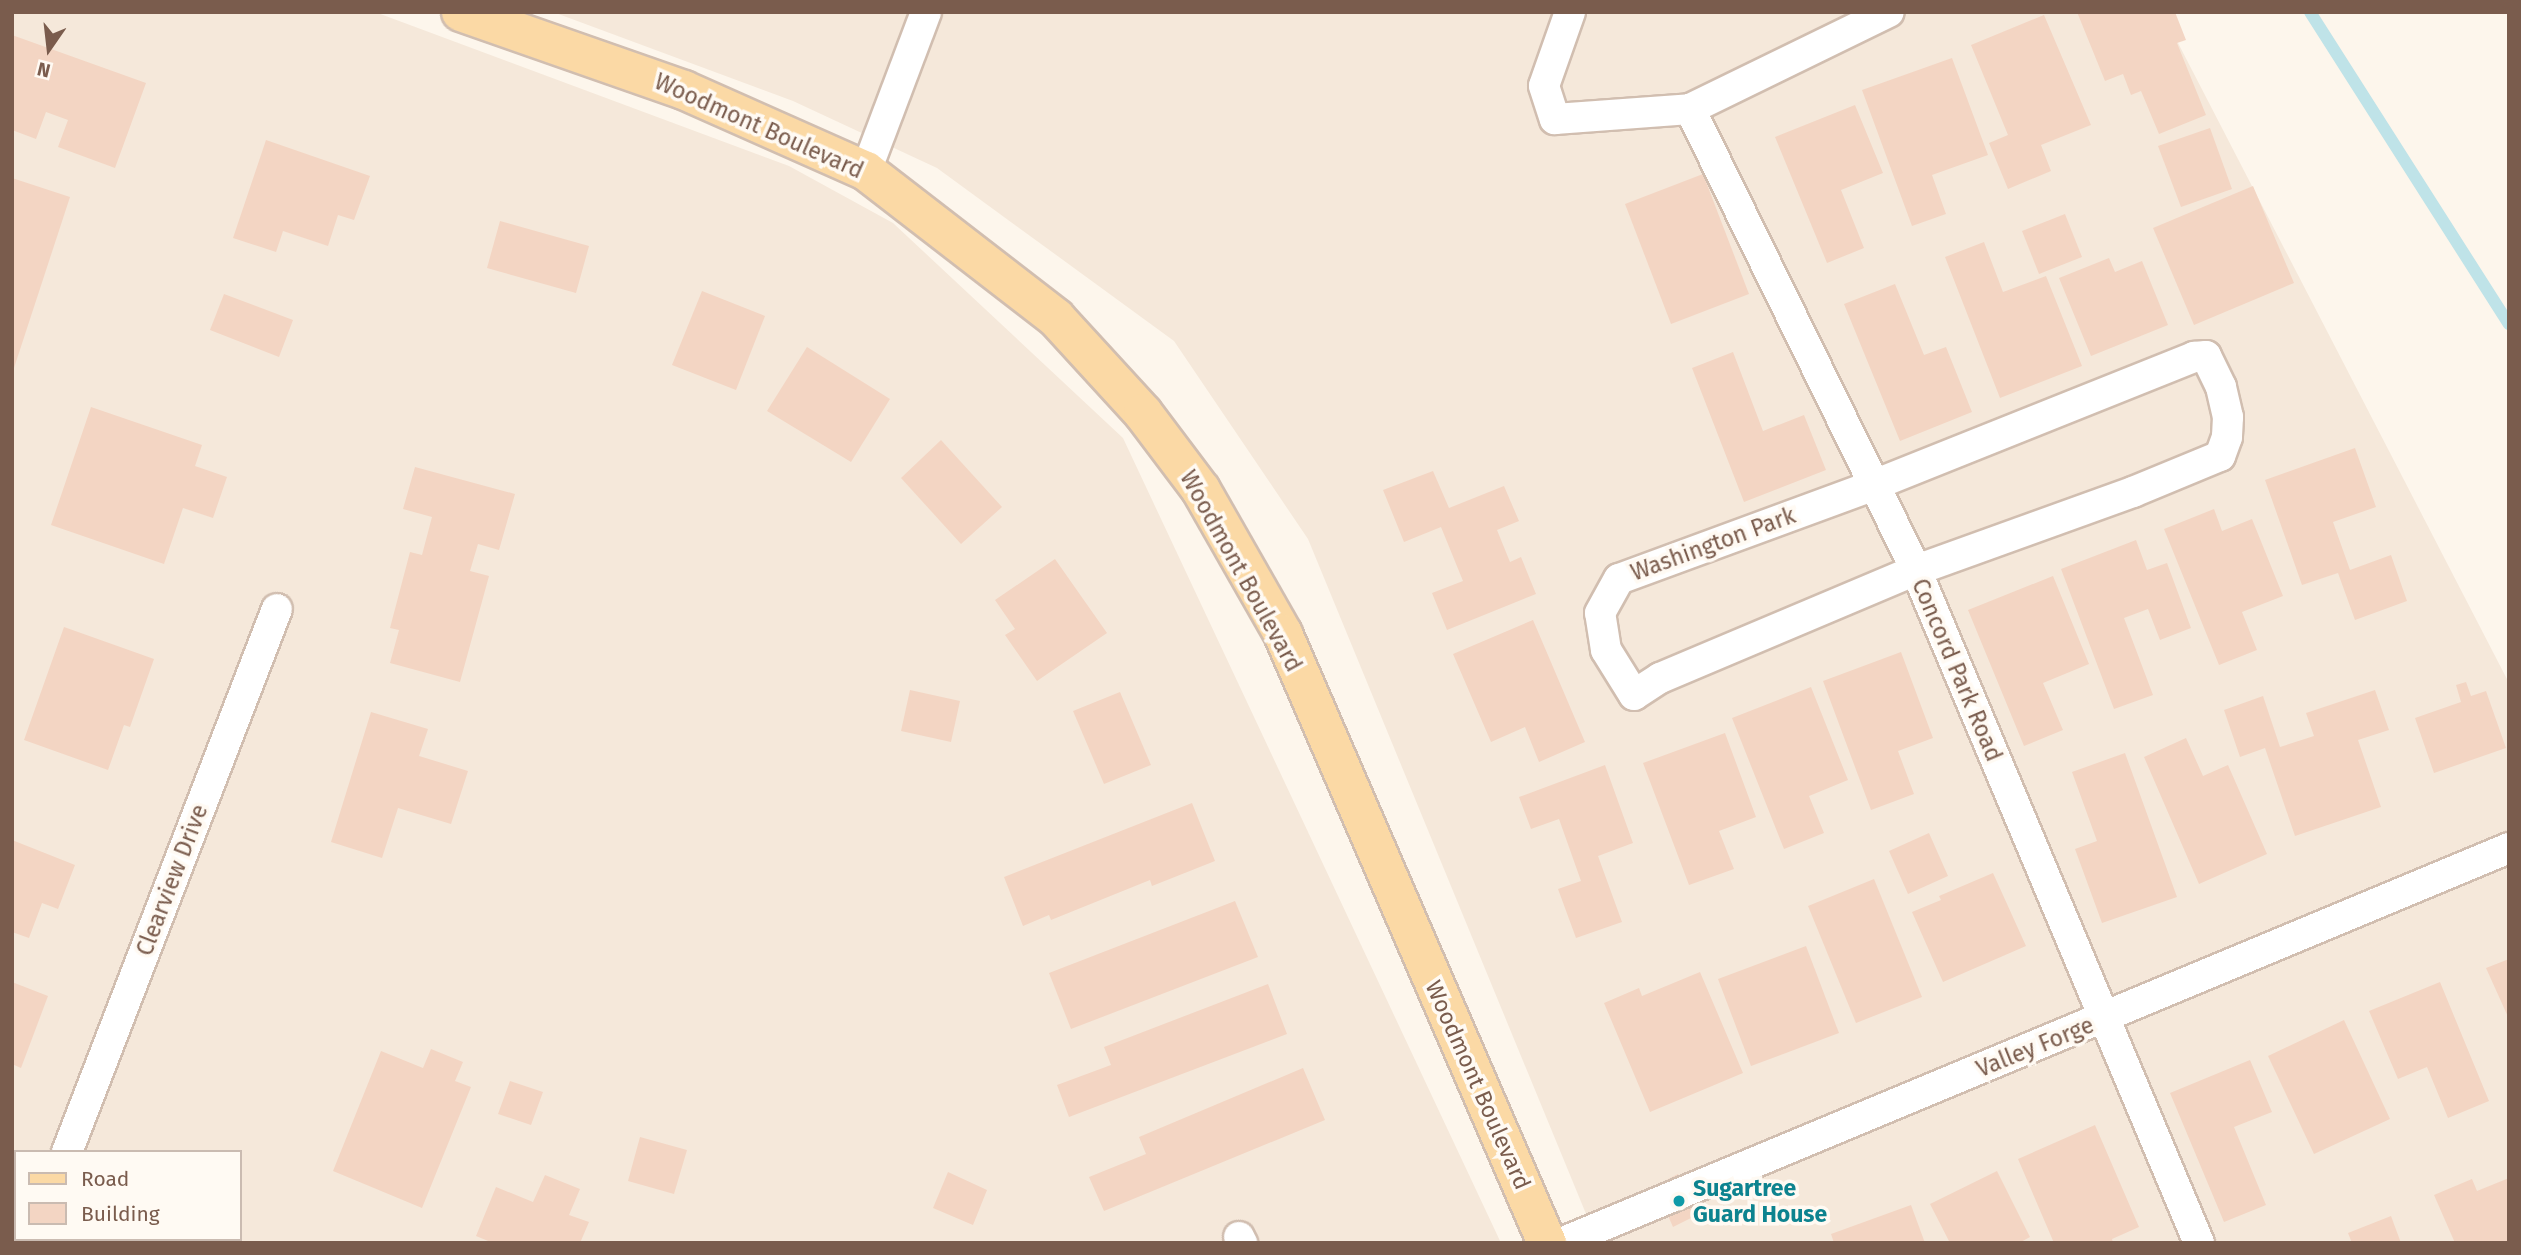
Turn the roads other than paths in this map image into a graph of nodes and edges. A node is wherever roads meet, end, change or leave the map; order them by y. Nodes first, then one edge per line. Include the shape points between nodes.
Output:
1 (461, 12) edge
2 (926, 12) edge
3 (1570, 12) edge
4 (1889, 12) edge
5 (1690, 110) junction
6 (866, 171) junction
7 (1874, 485) junction
8 (1916, 570) junction
9 (277, 608) dead end
10 (2509, 848) edge
11 (2103, 1018) junction
12 (68, 1150) edge
13 (1547, 1243) edge
14 (1561, 1243) edge
15 (2199, 1243) edge

1 - 6 main road, Woodmont Boulevard via 684,90
2 - 6 street
3 - 5 street via 1544,86 1555,119
4 - 5 street
5 - 7 street, Concord Park Road
6 - 13 main road, Woodmont Boulevard via 1056,318 1143,412 1201,490 1283,634
7 - 8 street, Concord Park Road
7 - 8 street, Washington Park via 1619,579 1600,613 1606,650 1634,695 1660,678
7 - 8 street, Washington Park via 2194,356 2206,356 2221,387 2228,417 2220,456
8 - 11 street, Concord Park Road
9 - 12 street, Clearview Drive
10 - 11 street, Valley Forge
11 - 14 street, Valley Forge
11 - 15 street, Concord Park Road

